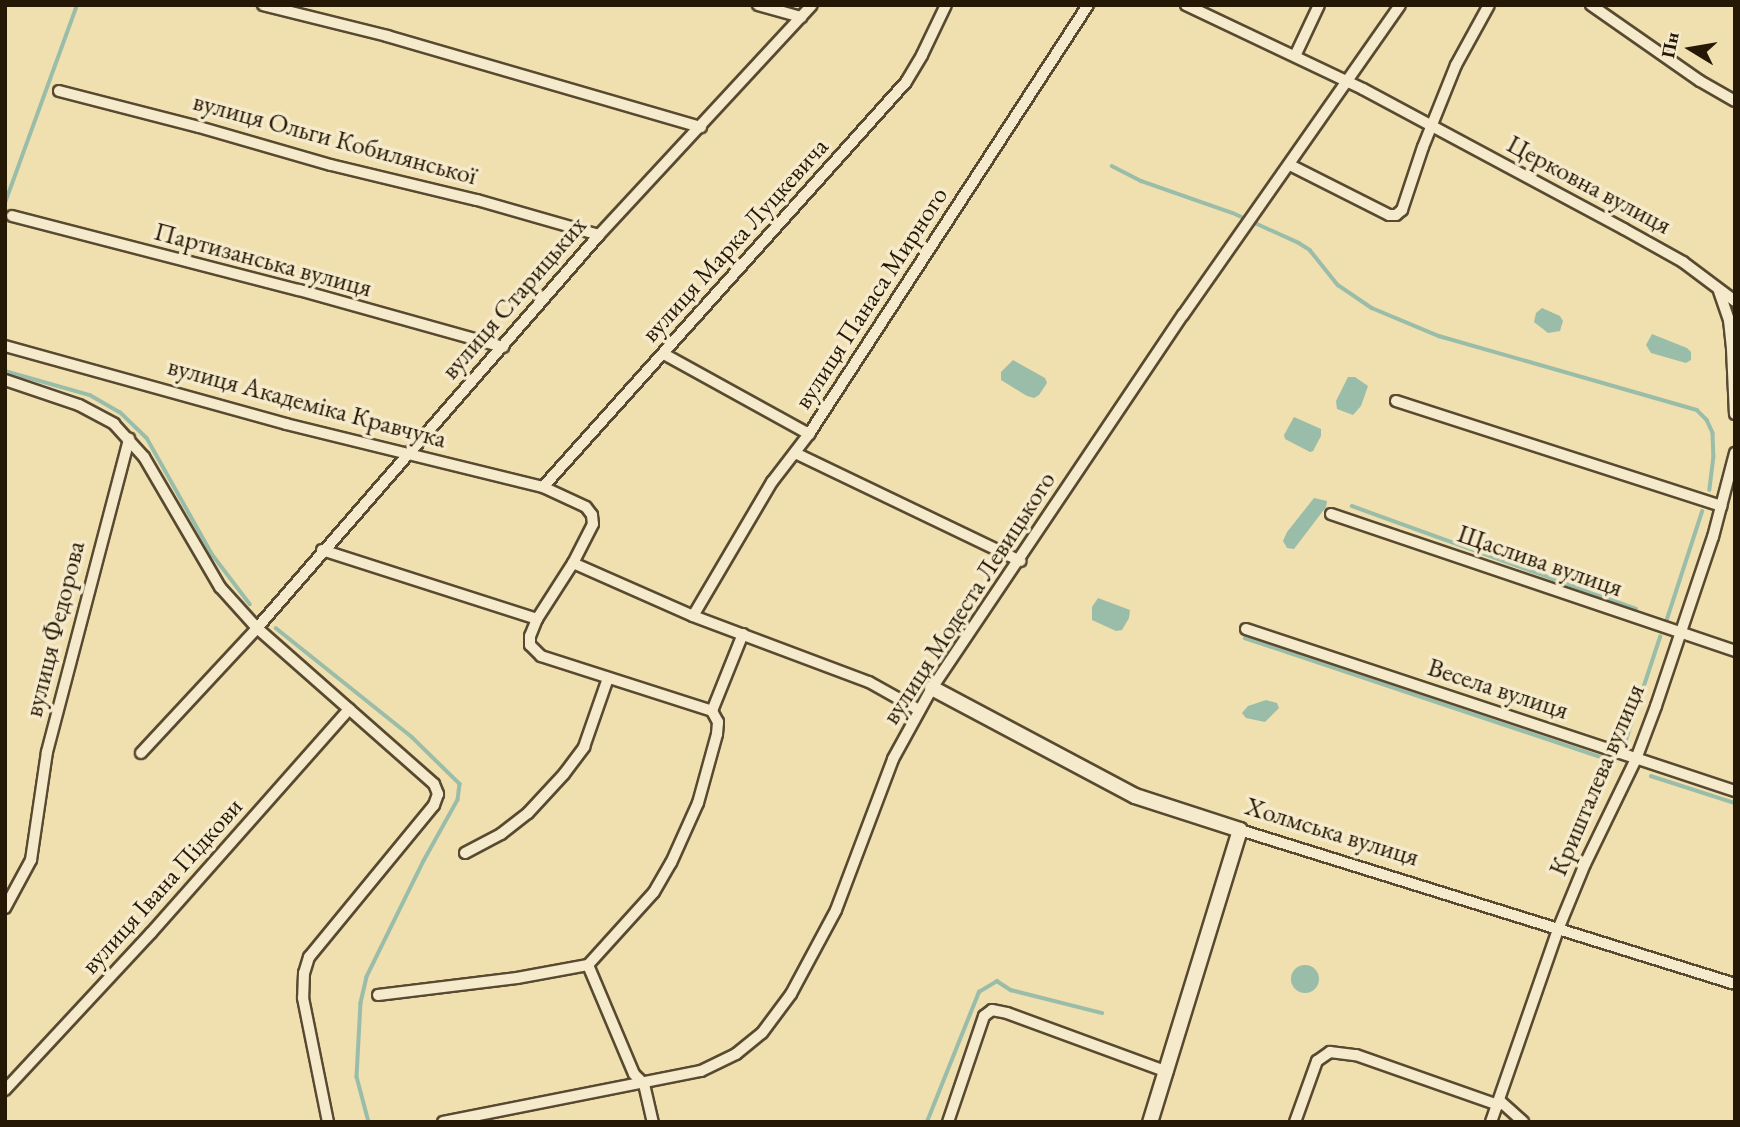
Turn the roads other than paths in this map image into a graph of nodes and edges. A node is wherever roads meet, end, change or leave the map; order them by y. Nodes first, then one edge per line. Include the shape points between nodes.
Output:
1 (263, 5) edge
2 (758, 5) edge
3 (812, 5) edge
4 (1088, 5) edge
5 (1186, 5) edge
6 (1319, 5) edge
7 (1399, 5) edge
8 (1489, 5) edge
9 (1591, 5) edge
10 (945, 8) edge
11 (801, 17) junction
12 (1295, 56) junction
13 (1347, 82) junction
14 (59, 91) dead end
15 (1735, 101) edge
16 (1432, 126) junction
17 (701, 127) junction
18 (1290, 165) junction
19 (12, 216) dead end
20 (599, 235) junction
21 (1719, 290) junction
22 (1735, 301) edge
23 (5, 346) edge
24 (503, 347) junction
25 (664, 354) junction
26 (5, 380) edge
27 (1396, 401) dead end
28 (1735, 414) edge
29 (809, 434) junction
30 (129, 439) junction
31 (795, 453) junction
32 (1735, 453) edge
33 (405, 455) junction
34 (543, 487) junction
35 (1722, 506) junction
36 (1331, 514) dead end
37 (322, 550) junction
38 (1020, 561) junction
39 (573, 563) junction
40 (693, 616) junction
41 (537, 619) junction
42 (257, 628) junction
43 (1246, 629) dead end
44 (1681, 633) junction
45 (743, 634) junction
46 (1735, 651) edge
47 (608, 678) junction
48 (932, 688) junction
49 (349, 709) junction
50 (919, 710) junction
51 (712, 711) junction
52 (141, 753) dead end
53 (1636, 759) junction
54 (1735, 791) edge
55 (1240, 830) junction
56 (465, 853) dead end
57 (5, 908) edge
58 (1559, 927) junction
59 (588, 965) junction
60 (1735, 984) edge
61 (378, 995) dead end
62 (1167, 1072) junction
63 (644, 1084) junction
64 (5, 1090) edge
65 (1499, 1103) junction
66 (328, 1122) edge
67 (443, 1122) edge
68 (653, 1122) edge
69 (948, 1122) edge
70 (1150, 1122) edge
71 (1295, 1122) edge
72 (1491, 1122) edge
73 (1523, 1122) edge

1 - 17 street
2 - 11 street
3 - 11 street, вулиця Старицьких
4 - 29 street, вулиця Панаса Мирного
5 - 12 street, Церковна вулиця
6 - 12 street
7 - 13 street, вулиця Модеста Левицького
8 - 16 street via 1456,65
9 - 15 street
10 - 25 street, вулиця Марка Луцкевича via 905,82
11 - 17 street, вулиця Старицьких
12 - 13 street, Церковна вулиця
13 - 16 street, Церковна вулиця
13 - 18 street, вулиця Модеста Левицького
14 - 20 street, вулиця Ольги Кобилянської
16 - 18 street via 1402,210 1396,215
16 - 21 street, Церковна вулиця via 1683,262
17 - 20 street, вулиця Старицьких
18 - 38 street, вулиця Модеста Левицького
19 - 24 street, Партизанська вулиця
20 - 24 street, вулиця Старицьких
21 - 22 street, Церковна вулиця
21 - 28 street via 1731,339
23 - 33 street, вулиця Академіка Кравчука
24 - 33 street, вулиця Старицьких
25 - 29 street
25 - 34 street, вулиця Марка Луцкевича
26 - 30 street via 97,413
27 - 35 street
29 - 31 street, вулиця Панаса Мирного
30 - 42 street via 160,482 220,587
30 - 57 street, вулиця Федорова via 47,752 31,860
31 - 38 street
31 - 40 street, вулиця Панаса Мирного via 772,482
32 - 35 street, Кришталева вулиця
33 - 34 street, вулиця Академіка Кравчука
33 - 37 street, вулиця Старицьких
34 - 39 street, вулиця Академіка Кравчука via 586,507 592,515 593,524
35 - 44 street, Кришталева вулиця
36 - 44 street, Щаслива вулиця
37 - 41 street
37 - 42 street, вулиця Старицьких
38 - 48 street, вулиця Модеста Левицького
39 - 40 street
39 - 41 street
40 - 45 street
41 - 47 street via 530,645 541,656
42 - 49 street
42 - 52 street
43 - 53 street, Весела вулиця
44 - 46 street, Щаслива вулиця
44 - 53 street, Кришталева вулиця
45 - 50 street via 869,682
45 - 51 street
47 - 51 street
47 - 56 street via 584,747 564,774 528,813
48 - 50 street, вулиця Модеста Левицького
48 - 55 street, Холмська вулиця via 1135,796
49 - 64 street, вулиця Івана Підкови
49 - 66 street via 434,784 438,794 434,805 309,957 303,998
50 - 63 street, вулиця Модеста Левицького via 893,759 836,910 791,994 762,1033 736,1054 701,1071
51 - 59 street via 718,734 698,803 676,854 654,892
53 - 54 street, Весела вулиця
53 - 58 street, Кришталева вулиця
55 - 58 street, Холмська вулиця
55 - 62 street
58 - 60 street, Холмська вулиця
58 - 65 street, Кришталева вулиця
59 - 61 street
59 - 63 street via 634,1074
62 - 69 street via 992,1010 984,1016
62 - 70 street
63 - 67 street, вулиця Модеста Левицького
63 - 68 street
65 - 71 street via 1356,1055 1330,1052 1317,1061
65 - 72 street, Кришталева вулиця
65 - 73 street

